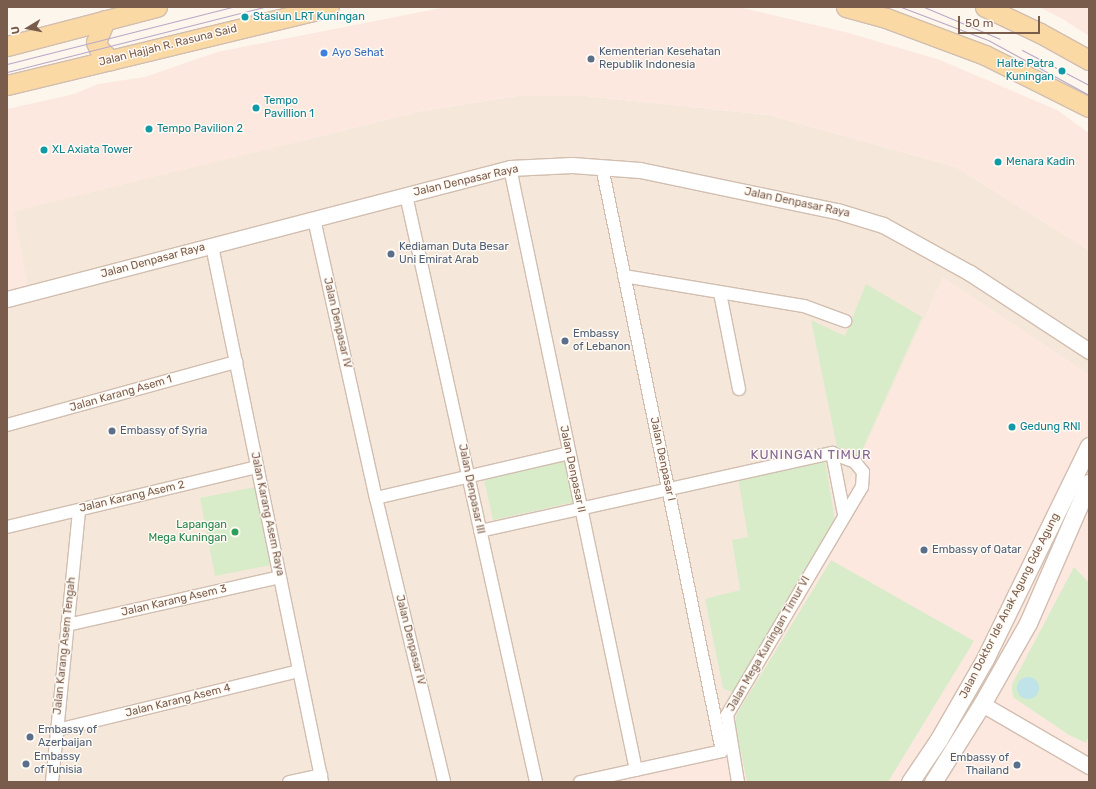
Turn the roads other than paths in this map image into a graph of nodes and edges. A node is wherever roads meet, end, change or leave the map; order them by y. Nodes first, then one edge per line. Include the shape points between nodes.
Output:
1 (157, 7) edge
2 (329, 7) edge
3 (846, 7) edge
4 (903, 7) edge
5 (985, 7) edge
6 (886, 18) junction
7 (105, 20) junction
8 (11, 44) edge
9 (110, 60) junction
10 (1089, 60) edge
11 (7, 85) edge
12 (1089, 107) edge
13 (602, 166) junction
14 (510, 168) junction
15 (406, 195) junction
16 (314, 219) junction
17 (212, 246) junction
18 (624, 276) junction
19 (720, 293) junction
20 (7, 299) edge
21 (845, 321) dead end
22 (1089, 351) edge
23 (236, 362) junction
24 (739, 389) dead end
25 (7, 425) edge
26 (1089, 446) edge
27 (568, 453) junction
28 (832, 453) junction
29 (257, 467) junction
30 (468, 476) junction
31 (1089, 483) edge
32 (668, 489) junction
33 (376, 498) junction
34 (580, 509) junction
35 (79, 510) junction
36 (844, 514) junction
37 (7, 527) edge
38 (480, 531) junction
39 (280, 577) junction
40 (67, 625) junction
41 (299, 671) junction
42 (985, 700) junction
43 (57, 730) junction
44 (1089, 754) edge
45 (1089, 766) edge
46 (636, 770) junction
47 (321, 778) edge
48 (52, 782) edge
49 (289, 782) edge
50 (444, 782) edge
51 (536, 782) edge
52 (580, 782) edge
53 (738, 782) edge
54 (910, 782) edge
55 (933, 782) edge

1 - 7 main road
2 - 9 main road, Jalan Hajjah R. Rasuna Said
3 - 6 main road
4 - 6 main road
5 - 10 main road via 1046,35
6 - 12 main road via 985,55
7 - 8 main road
7 - 9 main road via 96,42
9 - 11 main road, Jalan Hajjah R. Rasuna Said
13 - 14 street, Jalan Denpasar Raya
13 - 18 street, Jalan Denpasar I
13 - 22 street, Jalan Denpasar Raya via 640,170 837,211 883,225 970,273
14 - 15 street, Jalan Denpasar Raya
14 - 27 street, Jalan Denpasar II
15 - 16 street, Jalan Denpasar Raya
15 - 30 street, Jalan Denpasar III
16 - 17 street, Jalan Denpasar Raya
16 - 33 street, Jalan Denpasar IV
17 - 20 street, Jalan Denpasar Raya
17 - 23 street, Jalan Karang Asem Raya
18 - 19 street
18 - 32 street, Jalan Denpasar I
19 - 21 street via 804,306
19 - 24 street
23 - 25 street, Jalan Karang Asem 1
23 - 29 street, Jalan Karang Asem Raya
26 - 54 main road, Jalan Doktor Ide Anak Agung Gde Agung via 985,660 939,739
27 - 30 street
27 - 34 street, Jalan Denpasar II
28 - 32 street
28 - 36 street
28 - 36 street, Jalan Mega Kuningan Timur VI via 855,462 863,472 862,487
29 - 35 street, Jalan Karang Asem 2
29 - 39 street, Jalan Karang Asem Raya
30 - 33 street
30 - 38 street, Jalan Denpasar III
31 - 42 main road, Jalan Doktor Ide Anak Agung Gde Agung via 1028,623
32 - 34 street
32 - 46 street, Jalan Denpasar I via 722,751
33 - 50 street, Jalan Denpasar IV
34 - 38 street
34 - 46 street, Jalan Denpasar II
35 - 37 street, Jalan Karang Asem 2
35 - 40 street, Jalan Karang Asem Tengah
36 - 53 street, Jalan Mega Kuningan Timur VI via 727,715
38 - 51 street, Jalan Denpasar III
39 - 40 street, Jalan Karang Asem 3
39 - 41 street, Jalan Karang Asem Raya
40 - 43 street, Jalan Karang Asem Tengah
41 - 43 street, Jalan Karang Asem 4
41 - 47 street, Jalan Karang Asem Raya
42 - 44 street
42 - 45 street
42 - 55 main road, Jalan Doktor Ide Anak Agung Gde Agung
43 - 48 street, Jalan Karang Asem Tengah
46 - 52 street
47 - 49 street

